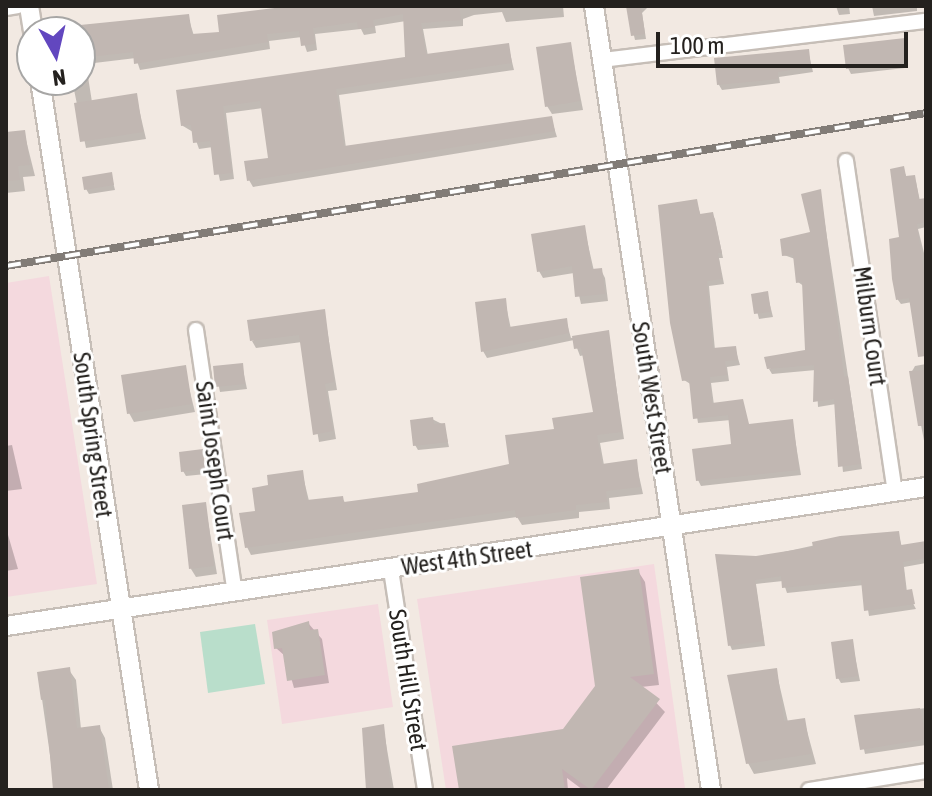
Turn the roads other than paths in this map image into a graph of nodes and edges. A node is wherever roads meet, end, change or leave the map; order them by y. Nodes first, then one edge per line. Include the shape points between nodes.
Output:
1 (18, 6) edge
2 (594, 6) edge
3 (6, 8) edge
4 (926, 21) edge
5 (602, 60) junction
6 (42, 96) edge
7 (846, 161) dead end
8 (196, 330) dead end
9 (926, 487) edge
10 (895, 492) junction
11 (672, 529) junction
12 (391, 570) junction
13 (235, 593) junction
14 (119, 610) junction
15 (6, 626) edge
16 (926, 771) edge
17 (149, 790) edge
18 (425, 790) edge
19 (711, 790) edge
20 (809, 790) edge

1 - 3 street
2 - 5 street, South West Street
4 - 5 street
5 - 11 street, South West Street
6 - 14 street, South Spring Street
7 - 10 street, Milburn Court
8 - 13 street, Saint Joseph Court
9 - 10 street, West 4th Street
10 - 11 street, West 4th Street
11 - 12 street, West 4th Street
11 - 19 street, South West Street
12 - 13 street, West 4th Street
12 - 18 street, South Hill Street
13 - 14 street, West 4th Street
14 - 15 street, West 4th Street
14 - 17 street, South Spring Street
16 - 20 street

